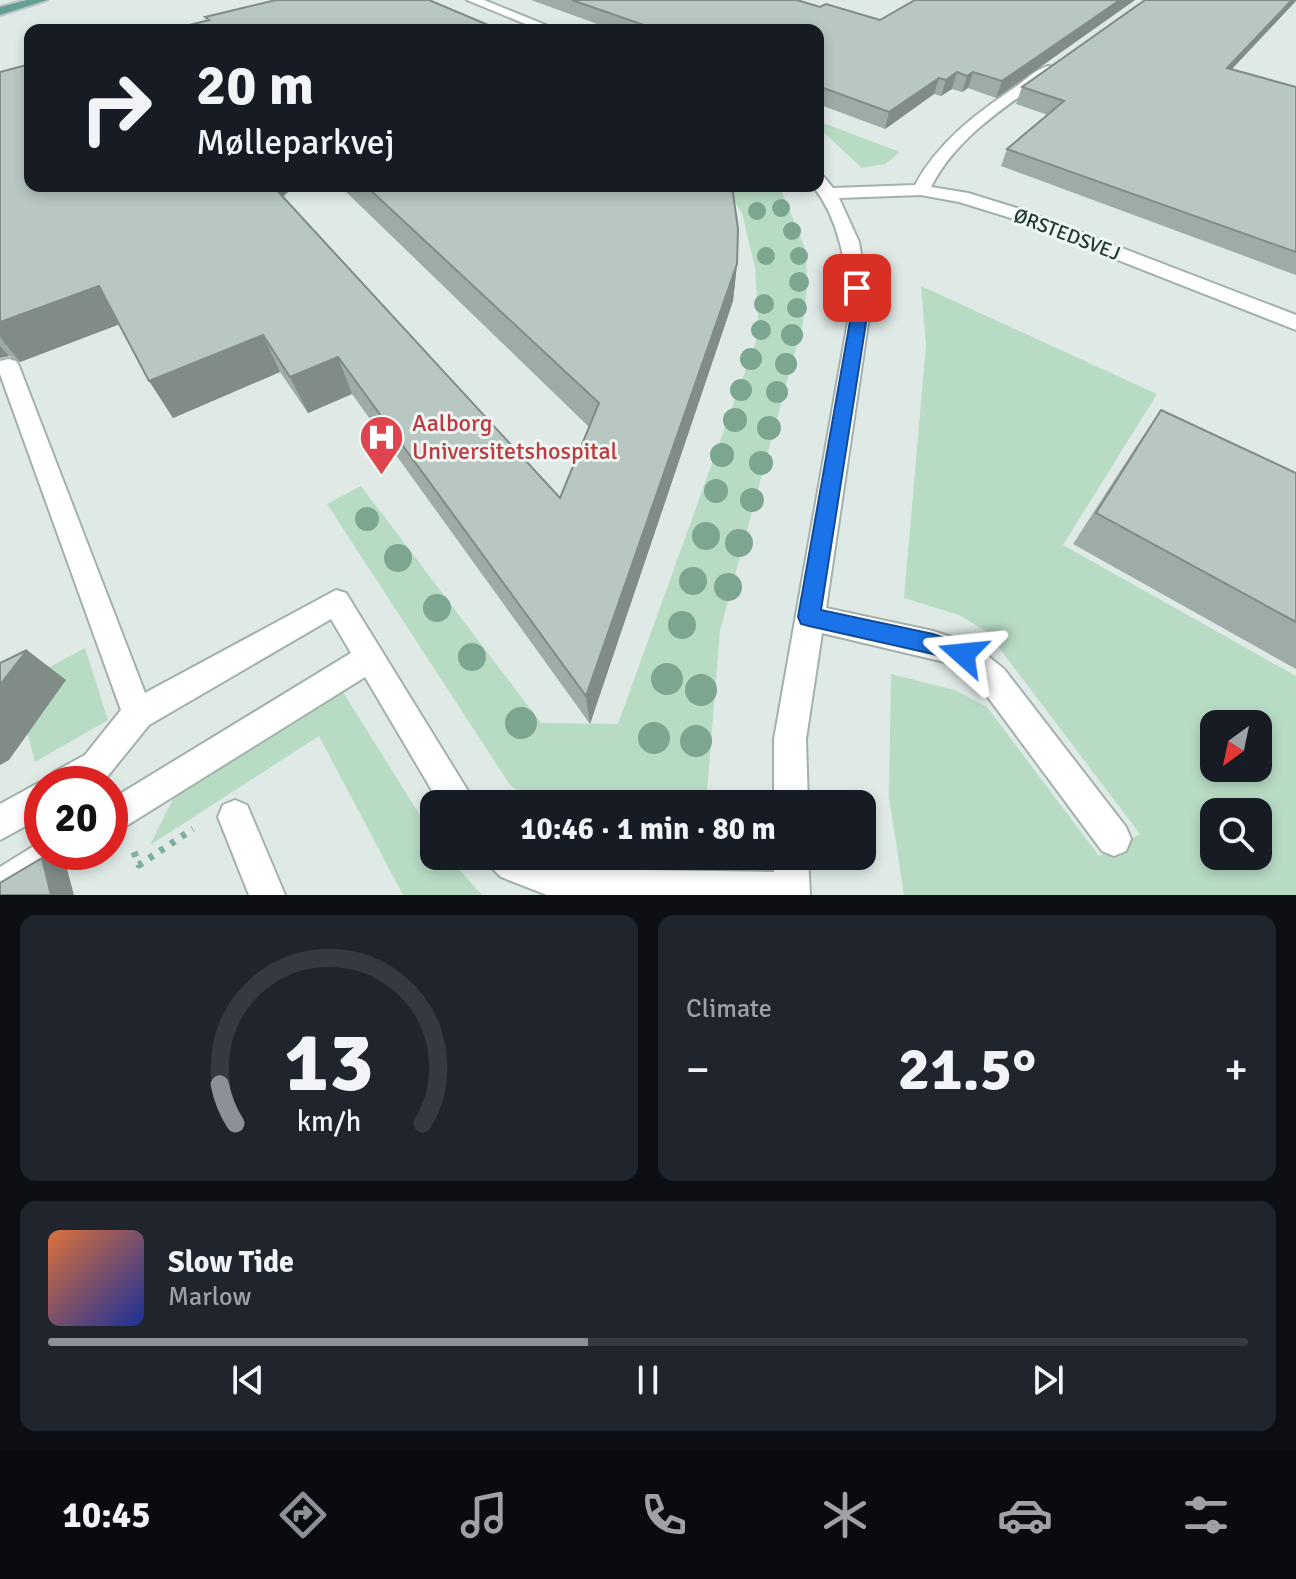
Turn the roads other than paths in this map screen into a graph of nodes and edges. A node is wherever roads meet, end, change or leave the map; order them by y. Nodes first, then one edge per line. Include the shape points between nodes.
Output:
1 (41, 0) edge
2 (473, 0) edge
3 (0, 11) edge
4 (521, 18) junction
5 (506, 24) edge
6 (536, 24) edge
7 (1063, 59) edge
8 (824, 187) edge
9 (921, 190) junction
10 (1296, 323) edge
11 (8, 366) dead end
12 (809, 617) junction
13 (370, 657) junction
14 (138, 714) junction
15 (96, 766) edge
16 (451, 790) edge
17 (791, 790) edge
18 (128, 808) edge
19 (24, 809) edge
20 (235, 817) dead end
21 (0, 823) edge
22 (1114, 839) dead end
23 (28, 870) edge
24 (527, 870) edge
25 (791, 880) edge
26 (0, 887) edge
27 (267, 895) edge

1 - 3 main road
2 - 4 street
4 - 5 street
4 - 6 street
7 - 9 street via 947,148
8 - 9 street, ØRSTEDSVEJ
8 - 12 street via 852,244 860,310
9 - 10 street, ØRSTEDSVEJ via 1017,214
11 - 14 street
12 - 17 street via 790,739
12 - 22 street via 963,654 993,679
13 - 14 street via 336,602
13 - 16 street
13 - 18 street
14 - 15 street
19 - 21 street
20 - 27 street
23 - 26 street
24 - 25 street via 574,887

